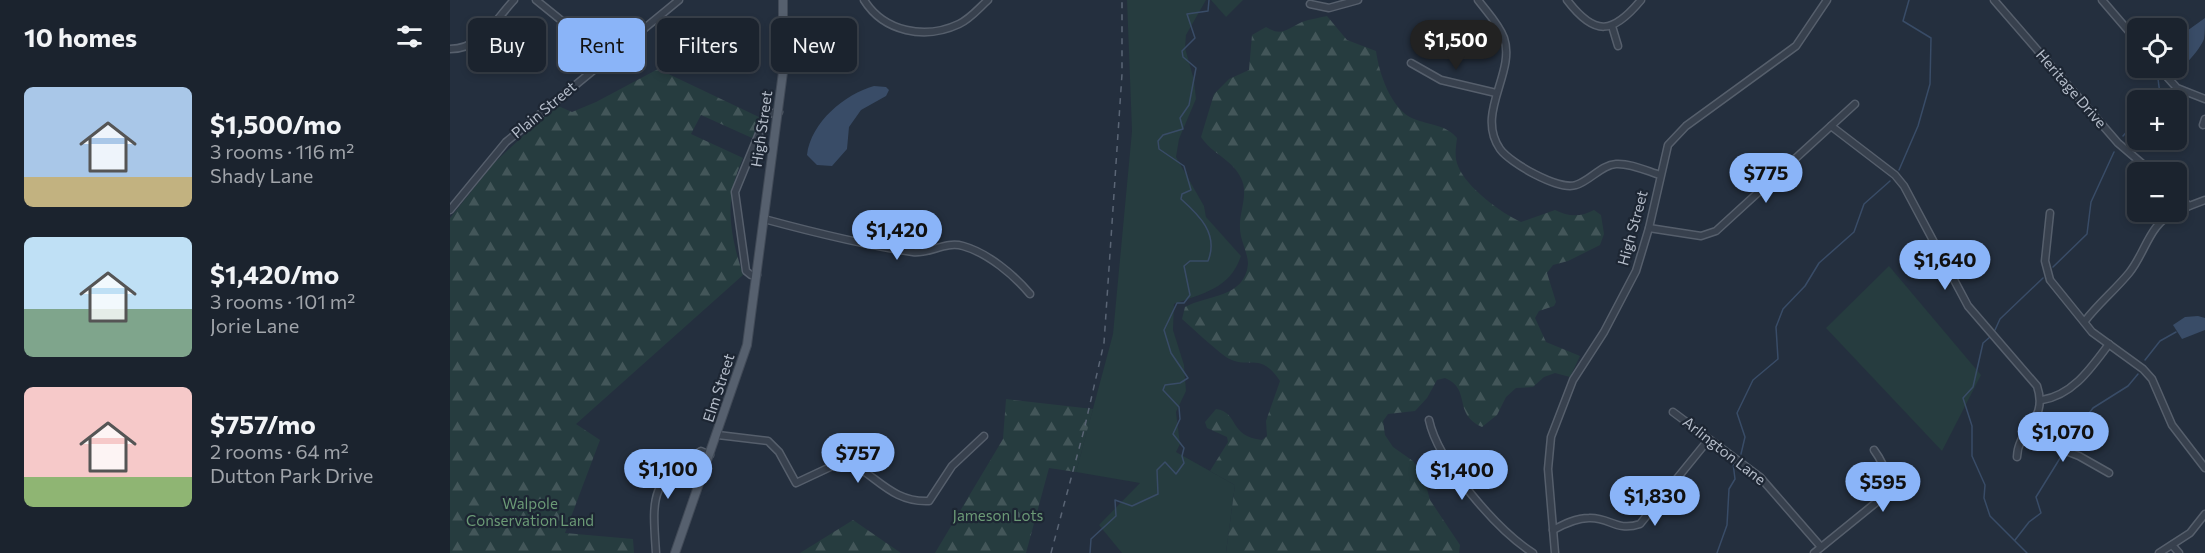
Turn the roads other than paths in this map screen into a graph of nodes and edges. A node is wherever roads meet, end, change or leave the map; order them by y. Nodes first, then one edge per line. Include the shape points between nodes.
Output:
1 (514, 0) edge
2 (536, 0) edge
3 (678, 0) edge
4 (783, 0) edge
5 (864, 0) edge
6 (988, 0) edge
7 (1358, 0) edge
8 (1478, 0) edge
9 (1567, 0) edge
10 (1641, 0) edge
11 (1827, 0) edge
12 (1994, 0) edge
13 (2102, 0) edge
14 (1310, 4) dead end
15 (558, 18) edge
16 (1612, 26) junction
17 (645, 28) edge
18 (2127, 29) edge
19 (1618, 46) dead end
20 (450, 50) edge
21 (1411, 63) dead end
22 (592, 72) edge
23 (2168, 78) edge
24 (1496, 93) junction
25 (2205, 99) edge
26 (1855, 104) dead end
27 (779, 112) junction
28 (1831, 126) junction
29 (2140, 162) edge
30 (1660, 175) junction
31 (2205, 200) edge
32 (2189, 206) edge
33 (450, 210) edge
34 (2050, 213) dead end
35 (764, 219) junction
36 (2161, 222) edge
37 (1649, 228) junction
38 (758, 261) joint
39 (756, 275) junction
40 (1030, 294) dead end
41 (2085, 321) junction
42 (2109, 344) junction
43 (2042, 400) junction
44 (1672, 412) dead end
45 (1429, 420) dead end
46 (2025, 435) junction
47 (984, 436) dead end
48 (716, 438) junction
49 (1709, 439) junction
50 (1874, 450) dead end
51 (701, 451) junction
52 (710, 455) junction
53 (2017, 457) dead end
54 (2205, 468) edge
55 (2109, 473) dead end
56 (2205, 514) edge
57 (1553, 530) junction
58 (2172, 545) junction
59 (1821, 547) junction
60 (656, 553) edge
61 (675, 553) edge
62 (1533, 553) edge
63 (1555, 553) edge
64 (1814, 553) edge
65 (2159, 553) edge
66 (2179, 553) edge

1 - 20 street via 482,37
2 - 15 street
3 - 17 street, Plain Street
4 - 27 main road, High Street
5 - 6 street via 871,11 890,25 929,33 962,23
7 - 14 street via 1329,8
8 - 24 street via 1504,39 1505,56
9 - 16 street via 1586,20 1597,26
10 - 16 street
11 - 30 street, High Street via 1796,46 1674,136
12 - 29 street, Heritage Drive via 2118,143
13 - 18 street
16 - 19 street
21 - 24 street via 1441,80
22 - 33 street, Plain Street via 506,142
23 - 25 street via 2177,88
24 - 30 street via 1491,129 1498,146 1510,159 1556,184 1574,186 1616,164
26 - 28 street
27 - 35 main road, High Street
27 - 39 street via 768,114 735,192 747,271
28 - 37 street via 1716,231 1701,236
28 - 43 street via 1904,186 1968,306 2037,386
30 - 37 street, High Street
31 - 32 street
34 - 41 street via 2045,261 2050,280
35 - 38 main road, High Street
35 - 40 street via 913,252 960,245 995,263
36 - 41 street via 2129,272
37 - 57 street, High Street via 1632,281 1573,380 1551,437 1548,469
38 - 39 main road, Elm Street
39 - 48 main road, Elm Street via 747,345
41 - 42 street via 2092,332
42 - 43 street via 2069,390
42 - 54 street via 2152,379 2172,425
43 - 46 street
44 - 49 street, Arlington Lane
45 - 62 street via 1438,446 1479,505
46 - 53 street
46 - 55 street via 2079,456
47 - 48 street via 952,466 929,501 890,491 843,461 796,483 779,452 768,441
48 - 51 street
48 - 52 main road, Elm Street
49 - 57 street via 1640,524 1627,528 1589,518 1564,523
49 - 59 street, Arlington Lane via 1760,477
50 - 59 street via 1887,475 1884,492
51 - 52 street
51 - 60 street via 676,466 660,483 655,511
52 - 61 main road, Elm Street
56 - 58 street via 2190,533
57 - 63 street, High Street
58 - 65 street
58 - 66 street
59 - 64 street

